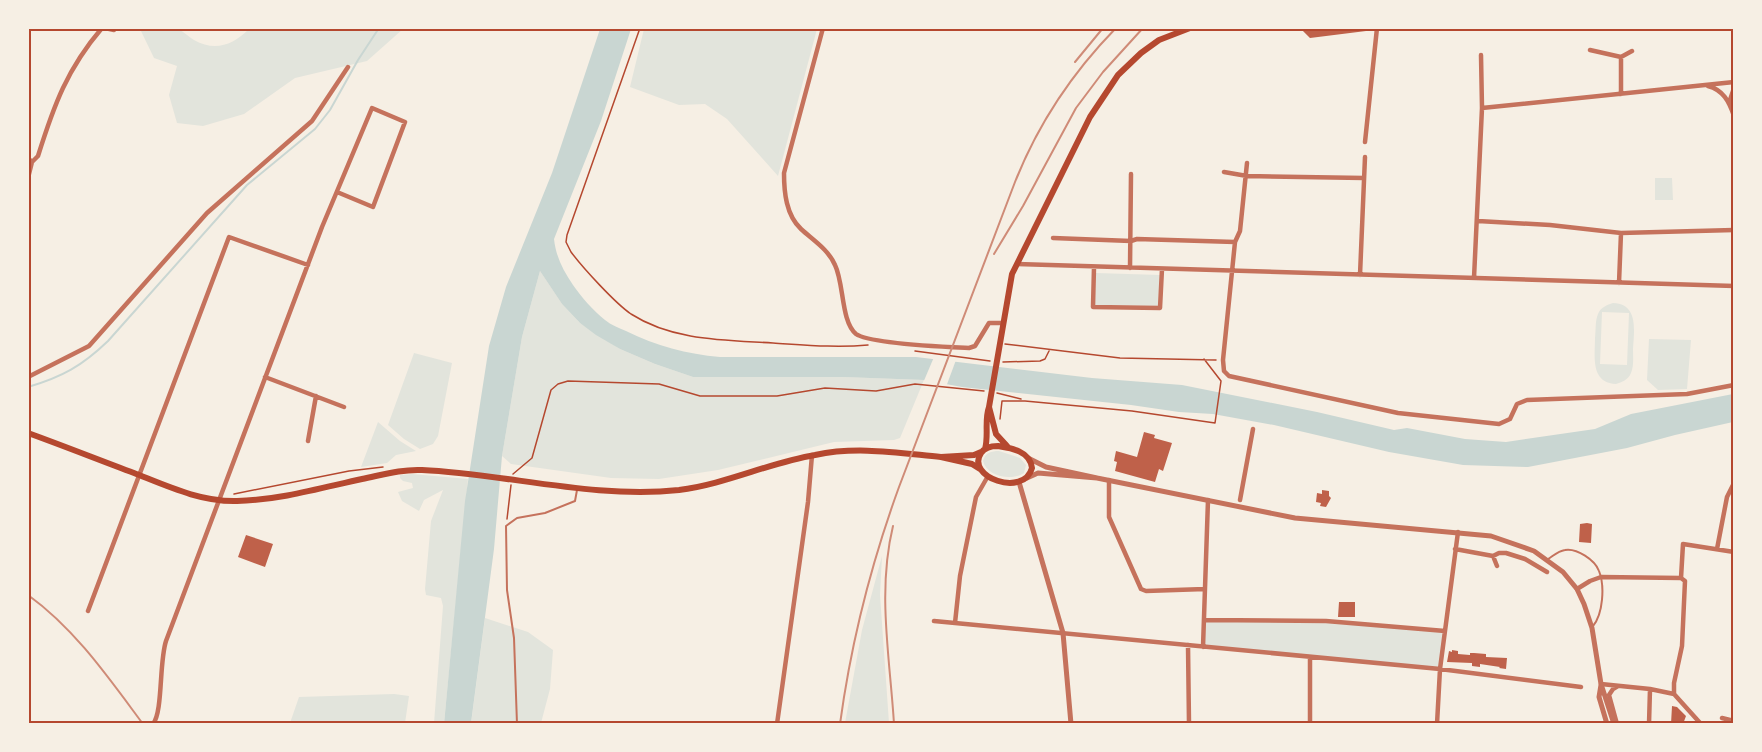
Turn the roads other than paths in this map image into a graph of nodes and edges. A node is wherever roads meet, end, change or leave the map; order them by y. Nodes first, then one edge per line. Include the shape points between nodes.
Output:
1 (104, 28) edge
2 (824, 28) edge
3 (1190, 28) edge
4 (1377, 28) edge
5 (114, 30) dead end
6 (1590, 50) dead end
7 (1632, 51) dead end
8 (1481, 55) dead end
9 (1621, 57) junction
10 (348, 67) dead end
11 (1734, 82) edge
12 (1705, 85) junction
13 (1734, 88) edge
14 (1621, 94) junction
15 (1729, 103) junction
16 (1482, 108) junction
17 (1734, 116) edge
18 (1365, 142) dead end
19 (1365, 157) dead end
20 (30, 160) edge
21 (1247, 163) dead end
22 (1224, 172) dead end
23 (1131, 174) dead end
24 (1247, 176) junction
25 (28, 178) edge
26 (1364, 178) junction
27 (337, 192) junction
28 (1478, 221) junction
29 (1734, 230) edge
30 (1622, 233) junction
31 (1053, 238) dead end
32 (1131, 241) junction
33 (1235, 242) junction
34 (1361, 258) junction
35 (1368, 258) dead end
36 (1015, 264) junction
37 (308, 265) junction
38 (1094, 267) junction
39 (1130, 268) junction
40 (1162, 269) junction
41 (1233, 271) junction
42 (1360, 275) junction
43 (1474, 278) junction
44 (1619, 283) junction
45 (1734, 286) edge
46 (1002, 323) junction
47 (28, 377) edge
48 (265, 377) junction
49 (1734, 386) edge
50 (316, 396) junction
51 (989, 404) junction
52 (344, 407) dead end
53 (1253, 429) dead end
54 (28, 433) edge
55 (308, 441) dead end
56 (1010, 448) junction
57 (983, 450) junction
58 (812, 455) junction
59 (941, 457) junction
60 (1028, 458) junction
61 (980, 469) junction
62 (139, 475) junction
63 (988, 476) junction
64 (1027, 478) junction
65 (1097, 478) junction
66 (1109, 480) junction
67 (1019, 482) junction
68 (1734, 483) edge
69 (577, 487) junction
70 (221, 498) junction
71 (1208, 500) junction
72 (1240, 500) dead end
73 (1458, 532) junction
74 (1455, 549) junction
75 (1717, 549) junction
76 (1734, 552) edge
77 (1493, 556) junction
78 (1548, 559) junction
79 (1497, 566) dead end
80 (1547, 572) dead end
81 (1601, 577) junction
82 (1681, 578) junction
83 (1205, 589) junction
84 (1577, 590) junction
85 (88, 611) dead end
86 (1204, 620) junction
87 (934, 621) dead end
88 (955, 623) junction
89 (1592, 628) junction
90 (1445, 630) junction
91 (1063, 633) junction
92 (1188, 645) junction
93 (1203, 646) junction
94 (1310, 657) junction
95 (1440, 669) junction
96 (1601, 684) junction
97 (1621, 685) junction
98 (1581, 687) dead end
99 (1650, 688) junction
100 (1674, 694) junction
101 (158, 717) junction
102 (1722, 718) dead end
103 (1734, 721) edge
104 (162, 722) dead end
105 (153, 723) edge
106 (517, 723) edge
107 (777, 723) edge
108 (1059, 723) edge
109 (1071, 723) edge
110 (1189, 723) edge
111 (1310, 723) edge
112 (1437, 723) edge
113 (1607, 723) edge
114 (1615, 723) edge
115 (1649, 723) edge
116 (1701, 723) edge

1 - 5 street
1 - 20 street via 90,42 65,82 38,156
2 - 46 street via 784,173 784,191 794,221 834,262 853,330 867,339 969,348 975,346 989,323
3 - 36 main road via 1150,45 1104,93
4 - 18 street
6 - 9 street
7 - 9 street
8 - 16 street
9 - 14 street
10 - 47 street via 312,121 207,213 89,346
11 - 12 street
12 - 14 street
12 - 15 street via 1716,88
13 - 15 street
14 - 16 street
15 - 17 street
16 - 28 street
19 - 26 street
20 - 25 street
21 - 24 street
22 - 24 street
23 - 32 street
24 - 26 street
24 - 33 street
26 - 34 street
27 - 27 street via 372,108 405,122 372,207
27 - 37 street
28 - 30 street
28 - 43 street
29 - 30 street
30 - 44 street
31 - 32 street
32 - 33 street
32 - 39 street
33 - 41 street
34 - 35 street
34 - 42 street
36 - 38 street
36 - 46 main road
37 - 48 street
37 - 62 street via 229,237
38 - 39 street
38 - 40 street via 1093,307 1160,308
39 - 40 street
40 - 41 street
41 - 42 street
41 - 49 street via 1223,360 1224,371 1233,377 1398,413 1498,424 1510,419 1517,404 1527,399 1687,394
42 - 43 street
43 - 44 street
44 - 45 street
46 - 51 main road
48 - 50 street
48 - 70 street
50 - 52 street
50 - 55 street
51 - 56 main road via 996,434
51 - 57 main road via 988,437
53 - 72 street
54 - 62 main road
56 - 57 main road via 993,446
56 - 60 main road
57 - 59 main road
57 - 61 main road via 978,459
58 - 59 main road via 845,450
58 - 69 main road via 691,488 632,492
58 - 107 street
59 - 61 main road
60 - 64 main road via 1032,468
60 - 65 street via 1046,467
61 - 63 main road
62 - 70 main road via 191,494
62 - 85 street
63 - 67 main road via 1001,482
63 - 88 street via 976,497
64 - 65 street via 1043,473
64 - 67 main road
65 - 66 street
66 - 71 street
66 - 83 street via 1109,517 1141,589
67 - 91 street
68 - 75 street via 1727,497
69 - 70 main road via 403,471 274,497 237,501
69 - 106 lane via 575,501 545,513 517,518 506,526
70 - 101 street via 164,648
71 - 73 street via 1313,520
71 - 83 street
73 - 74 street
73 - 78 street via 1506,540
74 - 77 street
74 - 90 street
75 - 76 street
75 - 82 street via 1683,544
77 - 79 street
77 - 80 street via 1510,554
78 - 81 lane via 1563,550 1574,551 1593,562
78 - 84 street
81 - 82 street
81 - 84 street
81 - 89 lane via 1600,613
82 - 100 street via 1685,581 1682,646
83 - 86 street
84 - 89 street
86 - 90 street via 1326,621
86 - 93 street
87 - 88 street
88 - 91 street
89 - 96 street
90 - 95 street
91 - 92 street
91 - 109 street
92 - 93 street
92 - 110 street
93 - 94 street
94 - 95 street
94 - 111 street
95 - 98 street
95 - 112 street
96 - 97 street
96 - 113 street via 1599,697
96 - 114 street
97 - 99 street
97 - 114 street via 1609,695
99 - 100 street
99 - 115 street
100 - 116 street
101 - 104 street
101 - 105 street
102 - 103 street
108 - 109 street

